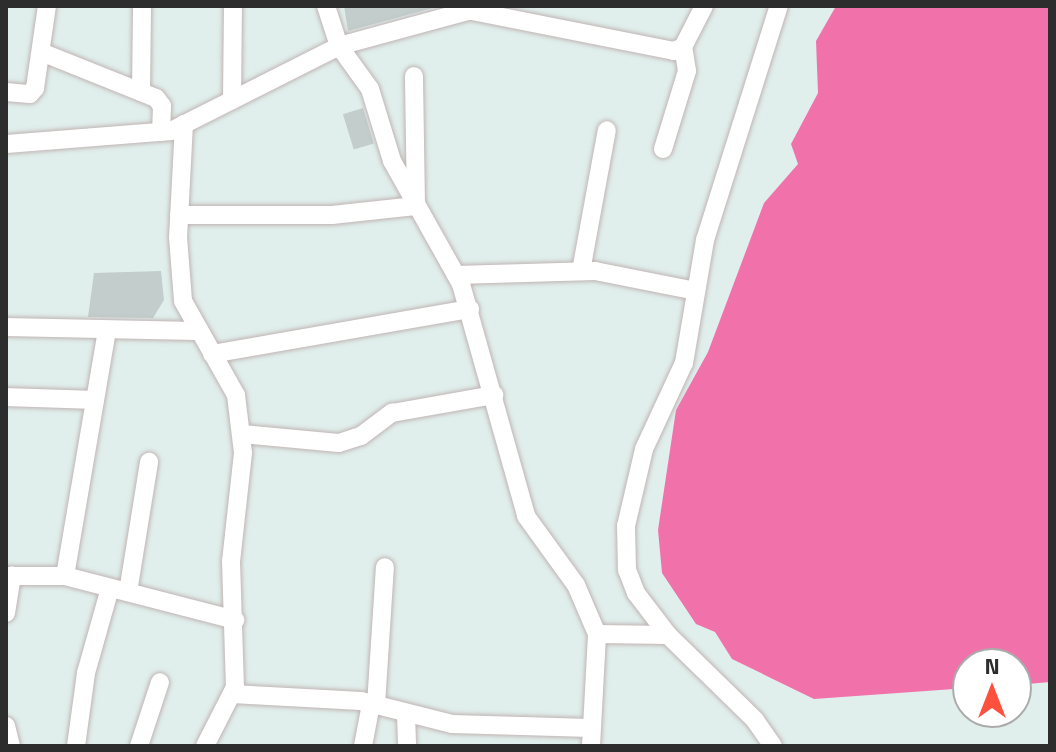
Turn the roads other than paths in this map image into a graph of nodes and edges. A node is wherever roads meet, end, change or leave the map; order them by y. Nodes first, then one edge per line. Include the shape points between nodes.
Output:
1 (47, 6) edge
2 (142, 6) edge
3 (233, 6) edge
4 (326, 6) edge
5 (704, 6) edge
6 (779, 6) edge
7 (469, 9) edge
8 (339, 46) junction
9 (683, 47) junction
10 (41, 52) junction
11 (414, 76) dead end
12 (6, 92) edge
13 (141, 92) junction
14 (232, 100) junction
15 (184, 124) junction
16 (607, 130) dead end
17 (161, 132) junction
18 (6, 144) edge
19 (663, 149) dead end
20 (416, 206) junction
21 (179, 215) junction
22 (581, 271) junction
23 (456, 275) junction
24 (696, 291) junction
25 (470, 309) junction
26 (6, 327) edge
27 (107, 330) junction
28 (196, 331) junction
29 (212, 354) junction
30 (494, 395) junction
31 (6, 397) edge
32 (95, 400) junction
33 (242, 434) junction
34 (149, 462) dead end
35 (385, 567) dead end
36 (9, 576) edge
37 (65, 576) junction
38 (119, 590) junction
39 (6, 613) edge
40 (235, 620) junction
41 (597, 634) junction
42 (668, 635) junction
43 (160, 682) dead end
44 (232, 694) junction
45 (374, 704) junction
46 (406, 714) junction
47 (6, 726) edge
48 (591, 737) edge
49 (11, 746) edge
50 (76, 746) edge
51 (139, 746) edge
52 (205, 746) edge
53 (363, 746) edge
54 (407, 746) edge
55 (773, 746) edge

1 - 10 street
2 - 13 street
3 - 14 street
4 - 8 street
5 - 9 street
6 - 24 street via 709,226
7 - 8 street
7 - 9 street via 668,51
8 - 14 street
8 - 20 street via 370,89 388,152
9 - 19 street via 687,71
10 - 12 street via 30,94
10 - 13 street
11 - 20 street
13 - 17 street via 160,102
14 - 15 street
15 - 17 street
15 - 21 street
16 - 22 street
17 - 18 street
20 - 21 street via 332,215
20 - 23 street
21 - 28 street via 178,272
22 - 23 street
22 - 24 street
23 - 25 street
24 - 42 street via 684,363 644,449 626,526 627,570 636,593
25 - 29 street
25 - 30 street
26 - 27 street
27 - 28 street
27 - 32 street
28 - 29 street
29 - 33 street via 236,395
30 - 33 street via 392,413 361,436 339,443
30 - 41 street via 526,516 576,585
31 - 32 street
32 - 37 street
33 - 40 street via 231,561
34 - 38 street
35 - 45 street
36 - 37 street
36 - 39 street
37 - 38 street
38 - 40 street
38 - 50 street via 86,673
40 - 44 street
41 - 42 street
41 - 48 street
42 - 55 street via 755,720
43 - 51 street
44 - 45 street
44 - 52 street
45 - 46 street
45 - 53 street
46 - 48 street via 452,724
46 - 54 street
47 - 49 street

